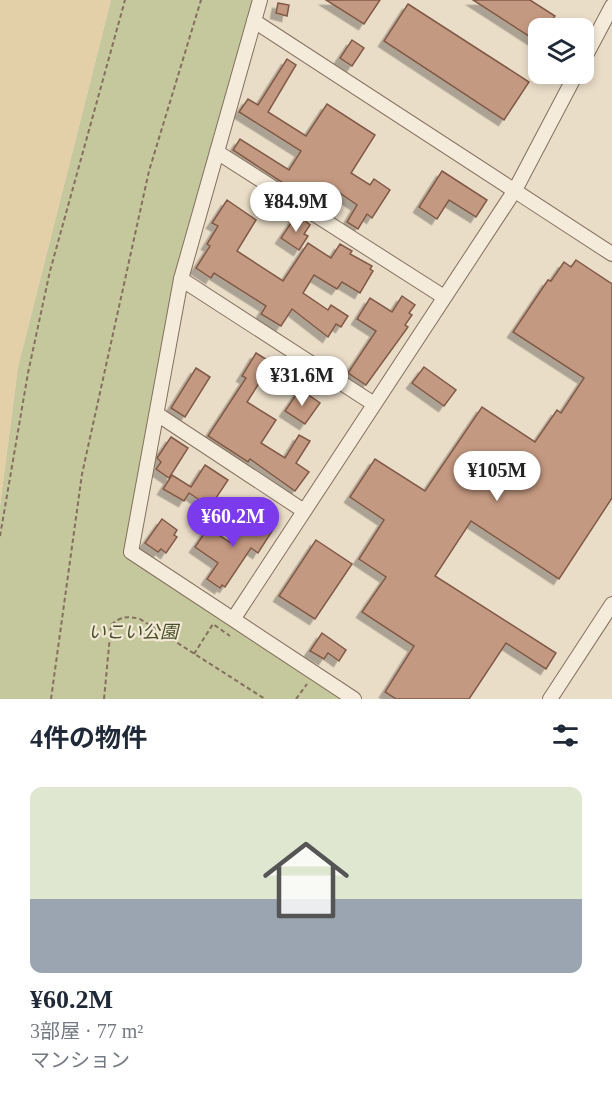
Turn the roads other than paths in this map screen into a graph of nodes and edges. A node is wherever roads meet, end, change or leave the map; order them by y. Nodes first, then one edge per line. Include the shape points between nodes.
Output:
1 (260, 0) edge
2 (612, 6) edge
3 (254, 21) junction
4 (594, 40) edge
5 (571, 84) edge
6 (217, 152) junction
7 (515, 190) junction
8 (612, 254) edge
9 (181, 279) junction
10 (444, 297) junction
11 (374, 404) junction
12 (157, 414) junction
13 (304, 511) junction
14 (612, 604) edge
15 (234, 618) junction
16 (354, 699) edge
17 (550, 699) edge

1 - 3 street
2 - 4 street
3 - 6 street
3 - 7 street
5 - 7 street
6 - 9 street
6 - 10 street
7 - 8 street
7 - 10 street
9 - 11 street
9 - 12 street
10 - 11 street
11 - 13 street
12 - 13 street
12 - 15 street via 131,552
13 - 15 street
14 - 17 street
15 - 16 street

